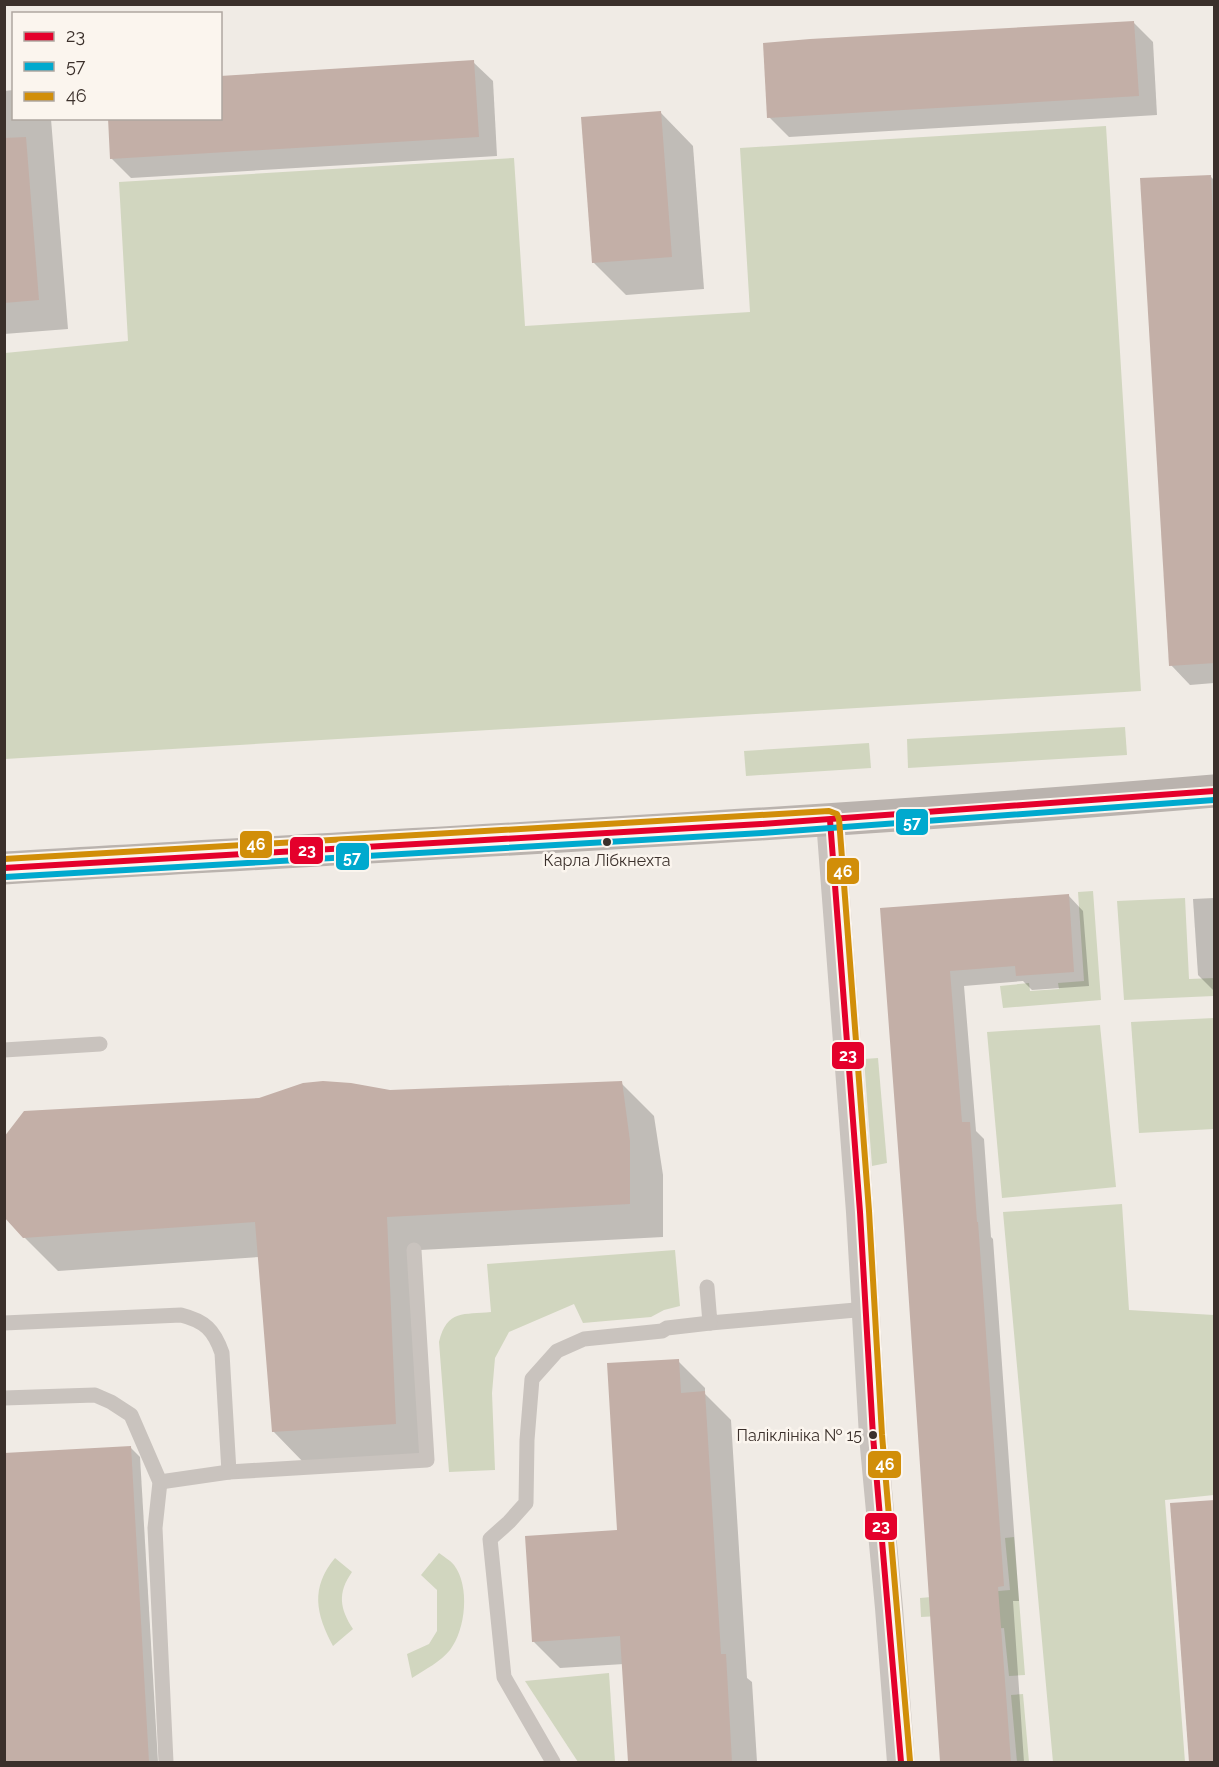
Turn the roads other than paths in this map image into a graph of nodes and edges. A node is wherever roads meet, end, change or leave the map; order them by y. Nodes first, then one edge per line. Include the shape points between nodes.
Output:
1 (1215, 791) edge
2 (830, 820) junction
3 (4, 868) edge
4 (100, 1044) dead end
5 (4, 1050) edge
6 (414, 1250) dead end
7 (707, 1287) dead end
8 (867, 1309) junction
9 (4, 1323) edge
10 (710, 1323) junction
11 (4, 1398) edge
12 (229, 1472) junction
13 (160, 1482) junction
14 (165, 1762) edge
15 (551, 1762) edge
16 (901, 1762) edge

1 - 2 main road
2 - 3 main road
2 - 8 street
4 - 5 lane
6 - 12 lane via 427,1461
7 - 10 lane
8 - 10 lane
8 - 16 street via 873,1436
9 - 12 lane via 181,1316 205,1325 217,1337 222,1353
10 - 15 lane via 584,1339 557,1351 532,1379 526,1503 490,1539 504,1677
11 - 13 lane via 95,1395 111,1402 131,1415
12 - 13 lane
13 - 14 lane via 155,1528

